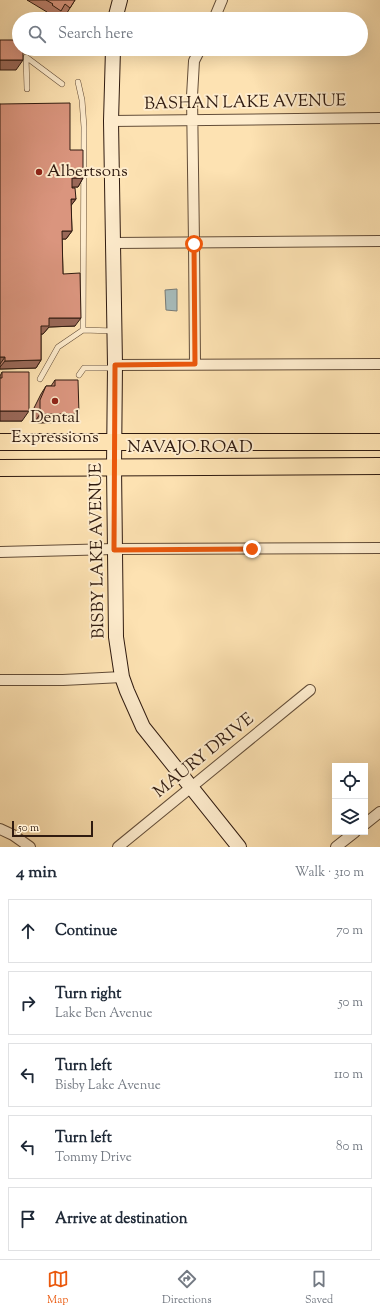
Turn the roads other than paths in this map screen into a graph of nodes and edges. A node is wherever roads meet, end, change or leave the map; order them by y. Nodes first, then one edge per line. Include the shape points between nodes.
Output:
1 (120, 0) edge
2 (222, 0) edge
3 (117, 12) edge
4 (217, 12) edge
5 (113, 56) edge
6 (196, 56) edge
7 (78, 82) dead end
8 (62, 84) dead end
9 (27, 89) dead end
10 (380, 118) edge
11 (191, 119) junction
12 (111, 121) junction
13 (380, 241) edge
14 (113, 243) junction
15 (194, 244) junction
16 (83, 330) junction
17 (115, 331) junction
18 (195, 364) junction
19 (380, 364) edge
20 (115, 366) junction
21 (79, 374) dead end
22 (40, 379) dead end
23 (0, 442) edge
24 (115, 442) junction
25 (380, 442) edge
26 (380, 466) edge
27 (114, 467) junction
28 (0, 468) edge
29 (380, 548) edge
30 (114, 550) junction
31 (0, 552) edge
32 (122, 677) junction
33 (0, 680) edge
34 (310, 690) dead end
35 (192, 788) junction
36 (380, 812) edge
37 (368, 822) edge
38 (0, 829) edge
39 (351, 835) edge
40 (30, 847) edge
41 (118, 847) edge
42 (239, 847) edge
43 (336, 847) edge

1 - 3 street
2 - 4 street
5 - 12 street, BISBY LAKE AVENUE
6 - 11 street via 194,61
7 - 16 lane via 84,127
8 - 9 lane via 26,57
10 - 11 street, BASHAN LAKE AVENUE
11 - 12 street, BASHAN LAKE AVENUE
11 - 15 street
12 - 14 street, BISBY LAKE AVENUE
13 - 15 street
14 - 15 street
14 - 17 street, BISBY LAKE AVENUE
15 - 18 street
16 - 17 lane
16 - 22 lane via 58,346
17 - 20 street, BISBY LAKE AVENUE
18 - 19 street
18 - 20 street
20 - 21 lane via 84,368
20 - 24 street, BISBY LAKE AVENUE
23 - 24 main road, NAVAJO ROAD
24 - 25 main road, NAVAJO ROAD
24 - 27 street, BISBY LAKE AVENUE
26 - 27 main road, NAVAJO ROAD
27 - 28 main road, NAVAJO ROAD
27 - 30 street, BISBY LAKE AVENUE
29 - 30 street
30 - 31 street
30 - 32 street, BISBY LAKE AVENUE via 116,637
32 - 33 street
32 - 35 street, BISBY LAKE AVENUE via 143,727
34 - 35 street, MAURY DRIVE
35 - 41 street, MAURY DRIVE
35 - 42 street, BISBY LAKE AVENUE
36 - 37 street
38 - 40 street
39 - 43 street

